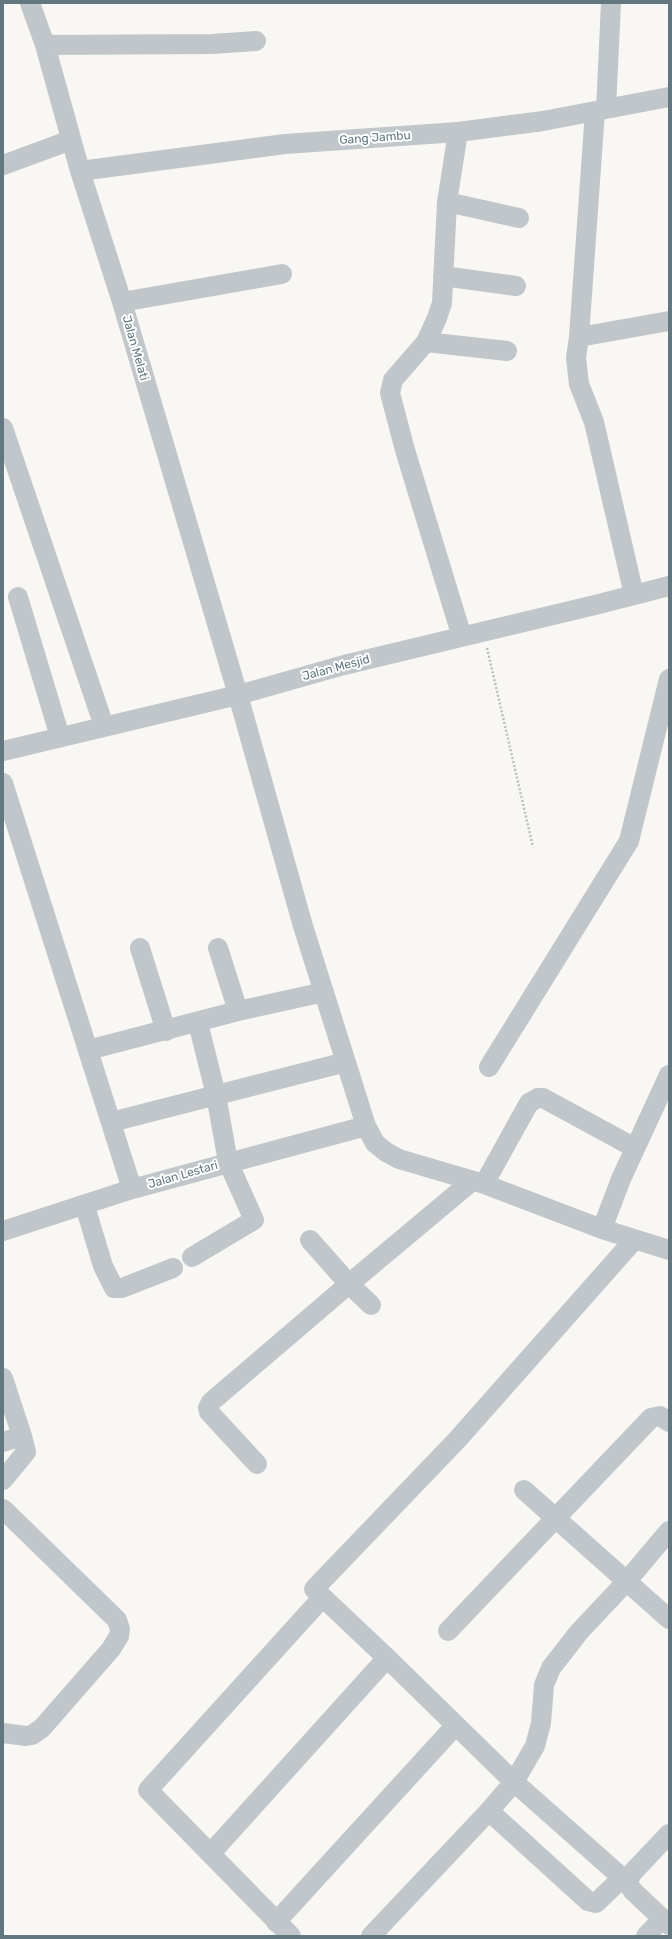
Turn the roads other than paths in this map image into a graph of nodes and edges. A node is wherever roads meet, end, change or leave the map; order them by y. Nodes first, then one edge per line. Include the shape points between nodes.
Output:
1 (30, 3) edge
2 (611, 3) edge
3 (256, 41) dead end
4 (45, 45) junction
5 (669, 97) edge
6 (601, 110) junction
7 (458, 132) junction
8 (71, 140) junction
9 (3, 165) edge
10 (80, 171) junction
11 (446, 202) junction
12 (519, 218) dead end
13 (282, 274) dead end
14 (443, 276) junction
15 (516, 286) dead end
16 (122, 302) junction
17 (669, 322) edge
18 (579, 337) junction
19 (426, 342) junction
20 (507, 351) dead end
21 (3, 428) edge
22 (669, 586) edge
23 (634, 595) junction
24 (18, 597) dead end
25 (462, 637) junction
26 (669, 679) edge
27 (238, 695) junction
28 (104, 726) junction
29 (60, 737) junction
30 (661, 746) edge
31 (3, 751) edge
32 (3, 782) edge
33 (140, 948) dead end
34 (218, 948) dead end
35 (324, 992) junction
36 (238, 1011) junction
37 (198, 1023) junction
38 (166, 1031) junction
39 (88, 1050) junction
40 (346, 1062) junction
41 (489, 1067) dead end
42 (669, 1075) edge
43 (216, 1095) junction
44 (111, 1122) junction
45 (366, 1126) junction
46 (635, 1148) junction
47 (228, 1162) junction
48 (478, 1182) junction
49 (132, 1189) junction
50 (85, 1206) junction
51 (602, 1229) junction
52 (3, 1231) edge
53 (310, 1240) dead end
54 (634, 1240) junction
55 (669, 1250) edge
56 (192, 1257) dead end
57 (173, 1268) dead end
58 (349, 1284) junction
59 (371, 1305) dead end
60 (3, 1378) edge
61 (669, 1422) edge
62 (22, 1436) junction
63 (3, 1442) edge
64 (256, 1464) dead end
65 (3, 1480) edge
66 (524, 1490) dead end
67 (3, 1509) edge
68 (555, 1518) junction
69 (669, 1530) edge
70 (626, 1582) junction
71 (322, 1598) junction
72 (669, 1619) edge
73 (448, 1631) dead end
74 (387, 1658) junction
75 (455, 1726) junction
76 (3, 1733) edge
77 (514, 1782) junction
78 (489, 1811) junction
79 (669, 1834) edge
80 (211, 1853) junction
81 (624, 1880) junction
82 (276, 1922) junction
83 (665, 1922) edge
84 (383, 1932) edge
85 (291, 1936) edge
86 (646, 1936) edge

1 - 4 street, Jalan Melati
2 - 6 street
3 - 4 street via 212,44
4 - 8 street, Jalan Melati
5 - 6 street, Gang Jambu
6 - 7 street, Gang Jambu via 543,121
6 - 18 street
7 - 10 street, Gang Jambu via 285,144
7 - 11 street
8 - 9 street
8 - 10 street, Jalan Melati
10 - 16 street, Jalan Melati
11 - 12 street
11 - 14 street
13 - 16 street
14 - 15 street
14 - 19 street via 442,303
16 - 27 street, Jalan Melati
17 - 18 street
18 - 23 street via 576,358 578,384 594,422
19 - 20 street
19 - 25 street via 392,380 390,393
21 - 28 street
22 - 23 street, Jalan Mesjid
23 - 25 street, Jalan Mesjid
24 - 29 street
25 - 27 street, Jalan Mesjid via 344,665
26 - 30 street
27 - 28 street, Jalan Mesjid
27 - 35 street, Jalan Melati
28 - 29 street, Jalan Mesjid
29 - 31 street, Jalan Mesjid
30 - 41 street via 629,841
32 - 39 street
33 - 38 street
34 - 36 street
35 - 36 street
35 - 40 street, Jalan Melati
36 - 37 street
37 - 38 street
37 - 43 street
38 - 39 street
39 - 44 street
40 - 43 street
40 - 45 street, Jalan Melati
42 - 46 street
43 - 44 street
43 - 47 street
44 - 49 street
45 - 47 street, Jalan Lestari
45 - 48 street, Jalan Melati via 375,1142 386,1152 423,1167
46 - 48 street via 543,1098 538,1098 529,1103
46 - 51 street via 620,1179
47 - 49 street, Jalan Lestari
47 - 56 street via 258,1218
48 - 51 street, Jalan Melati
48 - 58 street
49 - 50 street, Jalan Lestari
50 - 52 street, Jalan Lestari
50 - 57 street via 103,1266 114,1288 122,1288
51 - 54 street, Jalan Melati
53 - 58 street
54 - 55 street, Jalan Melati
54 - 71 street via 457,1440 314,1589
58 - 59 street
58 - 64 street via 210,1402 209,1412
60 - 62 street
61 - 68 street via 660,1416 651,1418
62 - 63 street
62 - 65 street via 26,1452
66 - 68 street
67 - 76 street via 117,1620 120,1629 111,1649 42,1728 32,1736
68 - 70 street
68 - 73 street
69 - 70 street
70 - 72 street
70 - 77 street via 580,1632 548,1672 544,1685 539,1735 527,1762
71 - 74 street
71 - 80 street via 148,1790
74 - 75 street
74 - 80 street
75 - 77 street
75 - 82 street
77 - 78 street
77 - 81 street
78 - 81 street via 592,1903 596,1903
78 - 84 street
79 - 81 street
80 - 82 street
81 - 83 street
82 - 85 street
83 - 86 street

